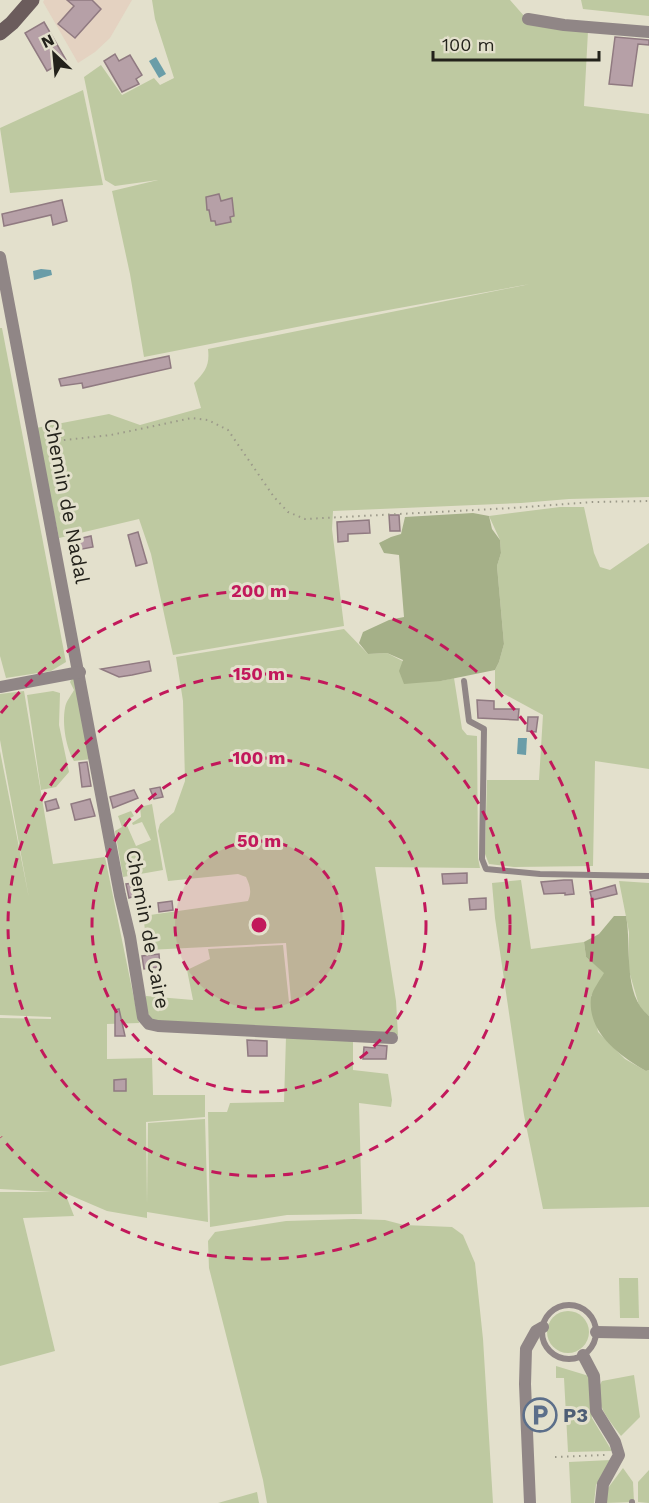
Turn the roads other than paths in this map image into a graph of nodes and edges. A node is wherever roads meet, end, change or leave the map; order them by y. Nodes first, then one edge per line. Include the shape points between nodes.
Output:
1 (32, 0) edge
2 (528, 19) dead end
3 (1, 29) edge
4 (649, 32) edge
5 (0, 257) edge
6 (80, 672) junction
7 (464, 681) dead end
8 (0, 687) edge
9 (649, 876) edge
10 (392, 1038) dead end
11 (543, 1327) junction
12 (596, 1332) junction
13 (649, 1333) edge
14 (583, 1355) junction
15 (530, 1503) edge
16 (601, 1503) edge

1 - 3 street
2 - 4 street
5 - 6 street, Chemin de Nadal
6 - 8 street
6 - 10 street, Chemin de Caire via 143,1017 158,1026
7 - 9 lane via 469,721 484,729 482,859 486,869
11 - 12 lane via 553,1310 577,1306 587,1313
11 - 14 lane via 542,1338 553,1354 567,1359
11 - 15 street via 536,1331 526,1349
12 - 13 street
12 - 14 lane via 594,1343
14 - 16 street via 594,1376 596,1411 619,1455 603,1484

